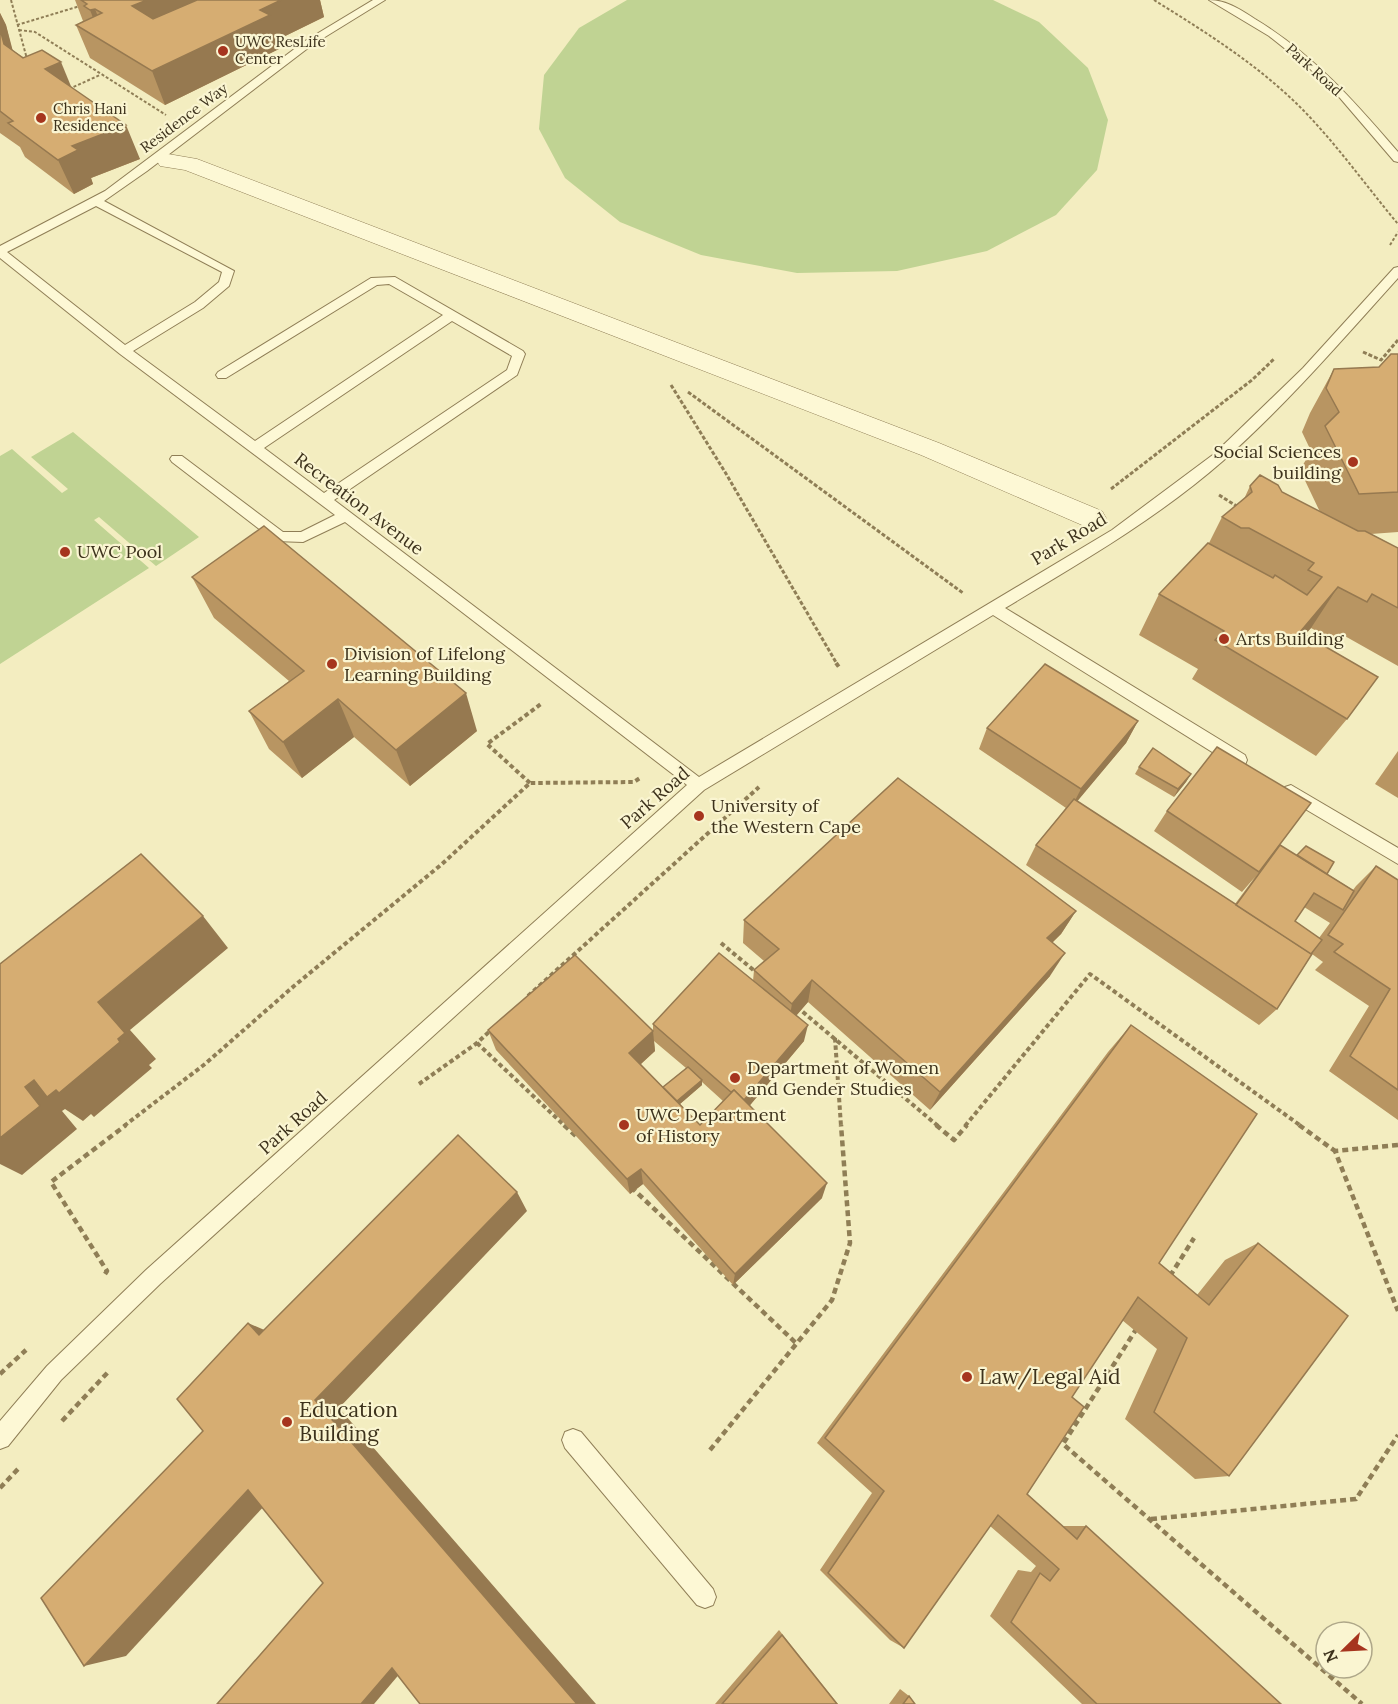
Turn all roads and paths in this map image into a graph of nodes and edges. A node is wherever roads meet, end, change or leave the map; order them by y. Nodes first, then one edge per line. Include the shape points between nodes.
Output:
1 (10, 0) edge
2 (381, 0) edge
3 (1154, 0) edge
4 (1214, 0) edge
5 (81, 6) edge
6 (17, 25) junction
7 (19, 30) junction
8 (28, 63) edge
9 (101, 74) junction
10 (60, 93) edge
11 (170, 117) dead end
12 (1398, 159) edge
13 (168, 161) dead end
14 (95, 201) junction
15 (1398, 224) edge
16 (0, 251) edge
17 (1398, 271) edge
18 (452, 315) junction
19 (124, 351) junction
20 (1381, 360) dead end
21 (1389, 364) edge
22 (222, 375) dead end
23 (671, 385) dead end
24 (682, 388) dead end
25 (254, 448) junction
26 (177, 459) dead end
27 (1217, 494) dead end
28 (324, 500) junction
29 (1245, 511) edge
30 (346, 516) junction
31 (1092, 518) dead end
32 (963, 594) dead end
33 (993, 608) junction
34 (841, 670) dead end
35 (533, 697) dead end
36 (665, 760) junction
37 (1253, 769) edge
38 (1274, 781) edge
39 (530, 783) junction
40 (698, 785) junction
41 (760, 787) dead end
42 (1398, 857) edge
43 (721, 943) dead end
44 (765, 979) edge
45 (526, 998) edge
46 (791, 1001) edge
47 (494, 1028) edge
48 (834, 1038) junction
49 (477, 1042) junction
50 (412, 1089) dead end
51 (581, 1140) edge
52 (1398, 1145) edge
53 (1335, 1151) junction
54 (624, 1181) edge
55 (1194, 1238) edge
56 (101, 1278) dead end
57 (1163, 1287) edge
58 (1398, 1311) edge
59 (1138, 1326) edge
60 (33, 1343) dead end
61 (797, 1344) junction
62 (118, 1361) dead end
63 (0, 1374) edge
64 (55, 1429) dead end
65 (1398, 1435) edge
66 (0, 1437) edge
67 (573, 1440) dead end
68 (710, 1450) dead end
69 (24, 1462) dead end
70 (0, 1488) edge
71 (1150, 1519) junction
72 (705, 1597) dead end
73 (1362, 1704) edge

1 - 6 path
2 - 14 lane, Residence Way via 311,40
3 - 15 path via 1225,44 1266,76 1305,112
4 - 12 lane, Park Road via 1282,41 1324,76
5 - 6 path
6 - 7 path
7 - 8 path
7 - 9 path via 35,32
9 - 10 path
9 - 11 path
13 - 31 street via 189,164 930,449
14 - 16 lane, Residence Way
14 - 19 lane via 228,271 225,283 200,305
16 - 19 lane, Recreation Avenue
17 - 33 lane, Park Road via 1307,371 1219,457 1117,534
18 - 22 lane via 391,280 375,281
18 - 25 lane
18 - 28 lane via 519,354 513,372
19 - 25 lane, Recreation Avenue
20 - 21 path
23 - 34 path
24 - 32 path
25 - 28 lane, Recreation Avenue
26 - 30 lane via 280,537 303,537
27 - 29 path
28 - 30 lane, Recreation Avenue
30 - 36 lane, Recreation Avenue
33 - 37 lane
33 - 40 lane, Park Road
35 - 39 path via 541,704 487,744
36 - 39 path via 634,782
36 - 40 lane, Recreation Avenue
38 - 42 lane
39 - 56 path via 434,871 205,1064 51,1182 107,1271
40 - 66 lane, Park Road via 153,1276 54,1373
41 - 45 path
43 - 44 path
46 - 48 path
47 - 49 path
48 - 53 path via 954,1140 1090,974
48 - 61 path via 850,1243 832,1300
49 - 50 path
49 - 51 path
52 - 53 path
53 - 58 path
54 - 61 path
55 - 57 path
59 - 71 path via 1064,1444
60 - 63 path
61 - 68 path
62 - 64 path
65 - 71 path via 1356,1499
67 - 72 lane
69 - 70 path
71 - 73 path

